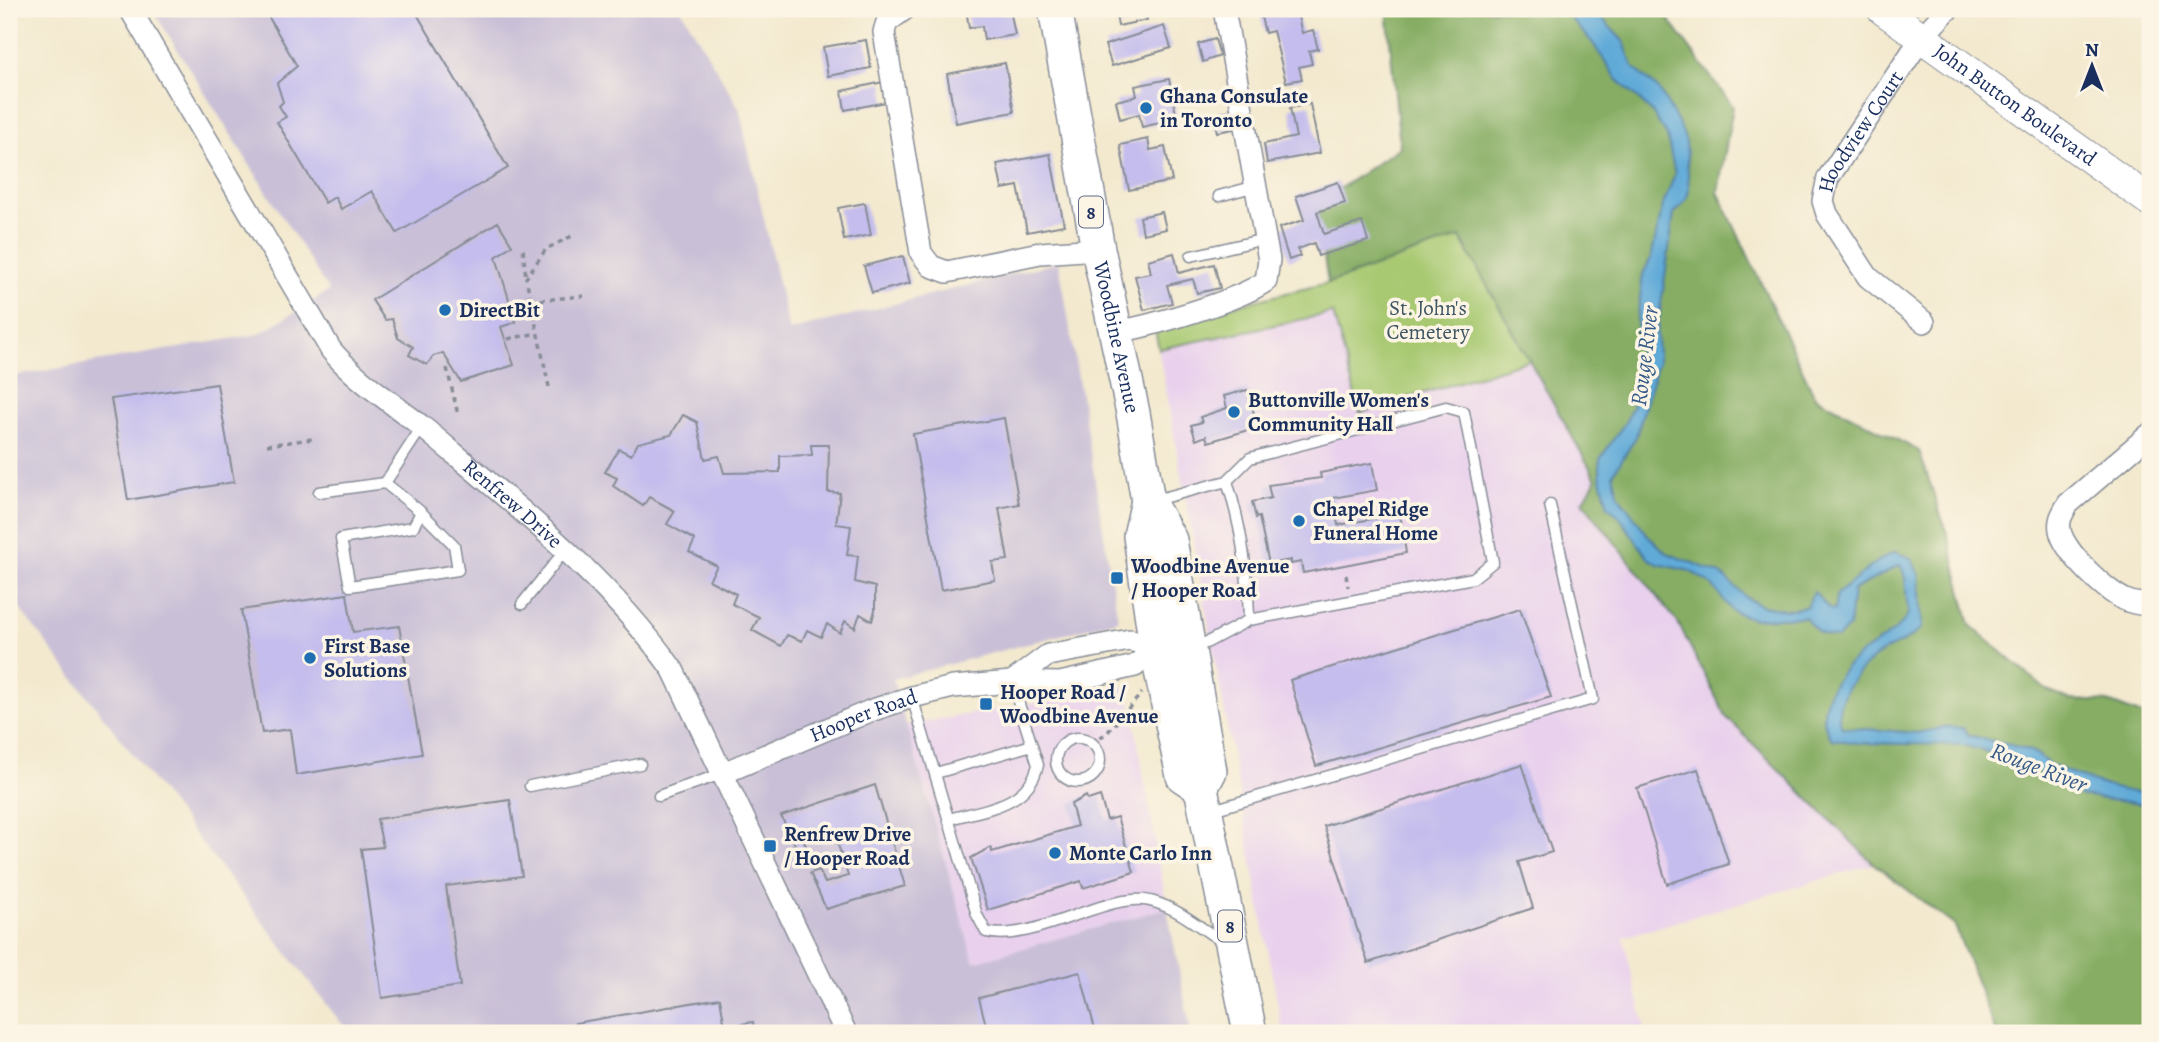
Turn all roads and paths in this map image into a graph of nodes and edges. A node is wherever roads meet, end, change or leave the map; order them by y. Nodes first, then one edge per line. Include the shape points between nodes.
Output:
1 (130, 9) edge
2 (905, 9) edge
3 (1055, 9) edge
4 (1224, 9) edge
5 (1882, 9) edge
6 (1948, 9) edge
7 (1922, 37) junction
8 (1256, 186) junction
9 (1219, 196) dead end
10 (2150, 201) edge
11 (574, 235) dead end
12 (1265, 239) junction
13 (523, 249) dead end
14 (1098, 249) junction
15 (1191, 256) dead end
16 (526, 278) junction
17 (584, 296) dead end
18 (530, 301) junction
19 (1924, 322) dead end
20 (1116, 332) junction
21 (537, 333) junction
22 (508, 338) dead end
23 (447, 368) dead end
24 (549, 387) dead end
25 (458, 415) dead end
26 (422, 427) junction
27 (2150, 434) edge
28 (312, 439) dead end
29 (267, 445) dead end
30 (1227, 481) junction
31 (386, 483) junction
32 (319, 492) dead end
33 (1148, 501) junction
34 (1550, 505) dead end
35 (421, 512) junction
36 (566, 549) junction
37 (522, 604) dead end
38 (2150, 605) edge
39 (1249, 620) junction
40 (1172, 645) junction
41 (1012, 682) junction
42 (1144, 691) dead end
43 (912, 697) junction
44 (1091, 742) junction
45 (1032, 745) junction
46 (1055, 755) junction
47 (1035, 757) junction
48 (640, 764) dead end
49 (936, 773) junction
50 (721, 774) junction
51 (530, 786) dead end
52 (659, 796) dead end
53 (1204, 800) junction
54 (949, 819) junction
55 (1235, 951) junction
56 (846, 1033) edge
57 (1250, 1033) edge

1 - 26 street, Renfrew Drive via 331,350 367,386
2 - 14 street via 887,22 884,32 921,253 931,266 947,272 1040,253
3 - 14 main road, Woodbine Avenue / 8
4 - 8 street
5 - 7 street, John Button Boulevard
6 - 7 street, Hoodview Court
7 - 10 street, John Button Boulevard
7 - 19 street, Hoodview Court via 1828,178 1822,201 1868,277
8 - 9 lane
8 - 12 street
11 - 16 path via 546,249
12 - 15 lane
12 - 20 street via 1266,281 1255,288 1142,328
13 - 16 path
14 - 20 main road, Woodbine Avenue / 8
16 - 18 path
17 - 18 path
18 - 21 path
20 - 33 main road, Woodbine Avenue / 8
21 - 22 path
21 - 24 path
23 - 25 path
26 - 31 lane
26 - 36 street, Renfrew Drive
27 - 38 street via 2068,504 2060,517 2060,533 2082,564 2113,593
28 - 29 path
30 - 33 lane
30 - 39 lane via 1241,524
30 - 39 lane via 1250,457 1446,407 1464,412 1493,562 1473,578
31 - 32 lane
31 - 35 lane
33 - 40 main road, Woodbine Avenue / 8 via 1140,537
34 - 53 lane via 1593,699
35 - 35 lane via 454,545 458,570 350,586 341,539 413,527
36 - 37 lane
36 - 50 street, Renfrew Drive via 610,591 673,670
39 - 40 lane via 1206,643
40 - 41 street, Hooper Road via 1135,666 1060,682
40 - 41 street via 1130,640 1048,655
40 - 53 main road, Woodbine Avenue / 8 via 1183,776
41 - 43 street, Hooper Road via 953,687
41 - 45 lane
42 - 44 path via 1106,734
43 - 49 lane
43 - 50 street, Hooper Road
44 - 46 lane via 1069,739
44 - 46 lane via 1099,753 1099,767 1083,782 1062,776
45 - 47 lane
45 - 49 lane
46 - 47 lane
47 - 54 lane via 1035,778 1025,793 1010,802
48 - 51 lane
49 - 54 lane
50 - 52 lane
50 - 56 street, Renfrew Drive
53 - 55 main road, Woodbine Avenue / 8
54 - 55 lane via 986,932 1021,932 1136,899 1170,908
55 - 57 main road, Woodbine Avenue / 8

